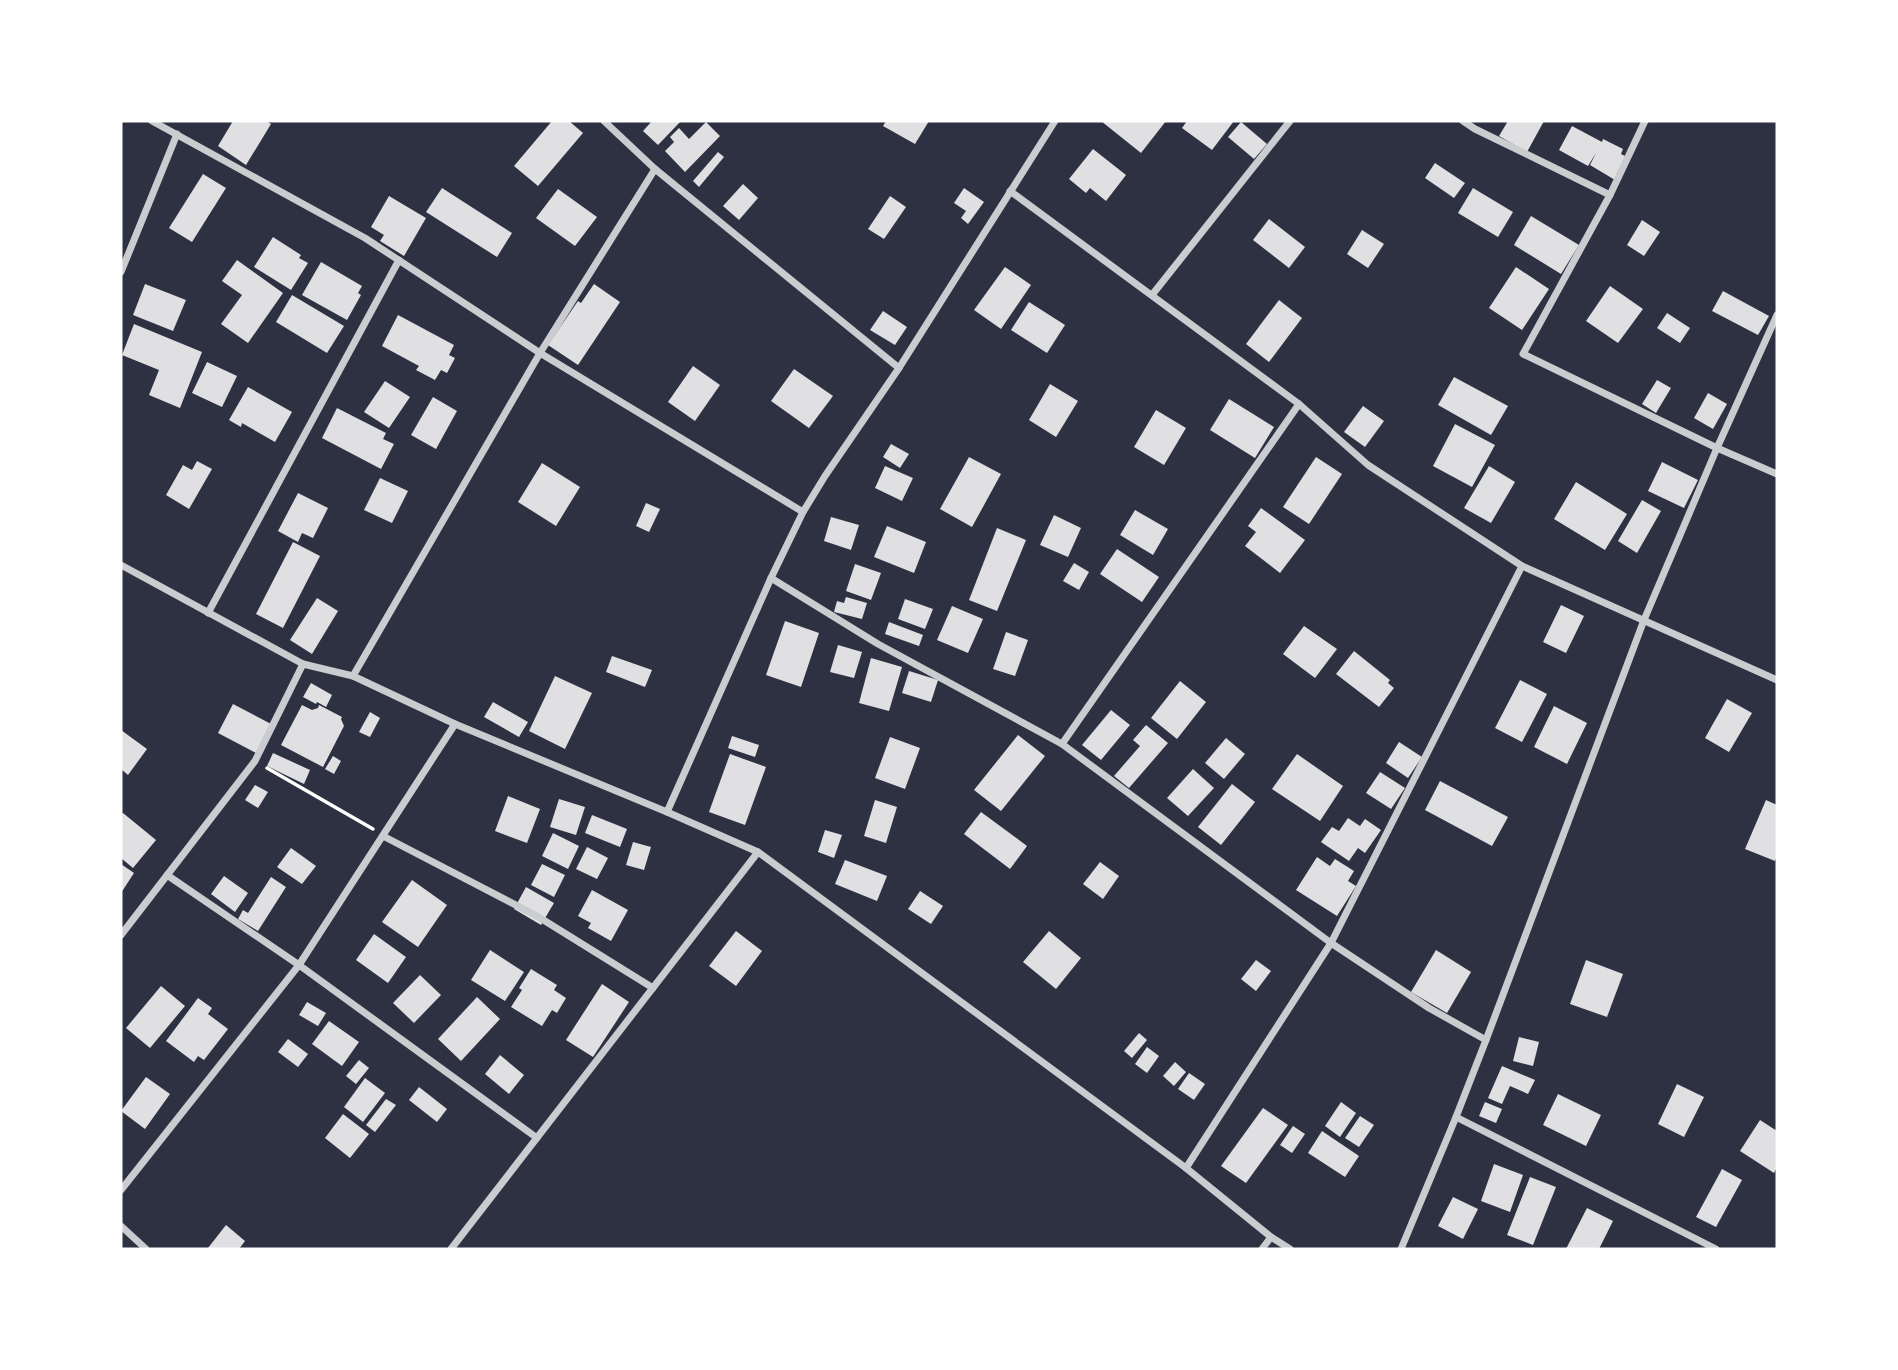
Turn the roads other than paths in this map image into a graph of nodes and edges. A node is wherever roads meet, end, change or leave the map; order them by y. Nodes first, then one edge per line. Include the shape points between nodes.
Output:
1 (152, 121) edge
2 (604, 121) edge
3 (1055, 121) edge
4 (1290, 121) edge
5 (1463, 121) edge
6 (1645, 121) edge
7 (177, 134) junction
8 (655, 169) junction
9 (1010, 191) junction
10 (1610, 195) junction
11 (399, 260) junction
12 (121, 272) edge
13 (1152, 295) junction
14 (1777, 315) edge
15 (540, 353) junction
16 (899, 368) junction
17 (1299, 404) junction
18 (1717, 449) junction
19 (1777, 474) edge
20 (803, 512) junction
21 (121, 565) edge
22 (1522, 566) junction
23 (771, 578) junction
24 (208, 612) junction
25 (1644, 620) junction
26 (303, 664) junction
27 (353, 676) junction
28 (1777, 680) edge
29 (455, 724) junction
30 (1062, 744) junction
31 (667, 812) junction
32 (383, 835) junction
33 (758, 852) junction
34 (167, 875) junction
35 (121, 935) edge
36 (1331, 943) junction
37 (299, 965) junction
38 (653, 988) junction
39 (1486, 1040) junction
40 (1457, 1117) junction
41 (537, 1138) junction
42 (1186, 1168) junction
43 (121, 1190) edge
44 (121, 1226) edge
45 (1271, 1237) junction
46 (146, 1249) edge
47 (452, 1249) edge
48 (1262, 1249) edge
49 (1290, 1249) edge
50 (1401, 1249) edge
51 (1716, 1249) edge

1 - 7 street
2 - 8 street
3 - 9 street
4 - 13 street
5 - 10 street
6 - 10 street
7 - 11 street
7 - 12 street
8 - 15 street
8 - 16 street
9 - 13 street
9 - 16 street
10 - 18 street via 1523,354
11 - 15 street
11 - 24 street
13 - 17 street
14 - 18 street
15 - 20 street
15 - 27 street
16 - 20 street
17 - 22 street via 1368,465
17 - 30 street
18 - 19 street
18 - 25 street
20 - 23 street
21 - 24 street
22 - 25 street
22 - 36 street
23 - 30 street via 878,644
23 - 31 street
24 - 26 street
25 - 28 street
25 - 39 street
26 - 27 street
26 - 34 street via 255,761
27 - 29 street
29 - 31 street
29 - 32 street
30 - 36 street
31 - 33 street
32 - 37 street
32 - 38 street via 537,916
33 - 38 street
33 - 42 street
34 - 35 street
34 - 37 street
36 - 39 street via 1429,1009
36 - 42 street
37 - 41 street
37 - 43 street
38 - 41 street
39 - 40 street
40 - 50 street
40 - 51 street
41 - 47 street
42 - 45 street
44 - 46 street
45 - 48 street
45 - 49 street

